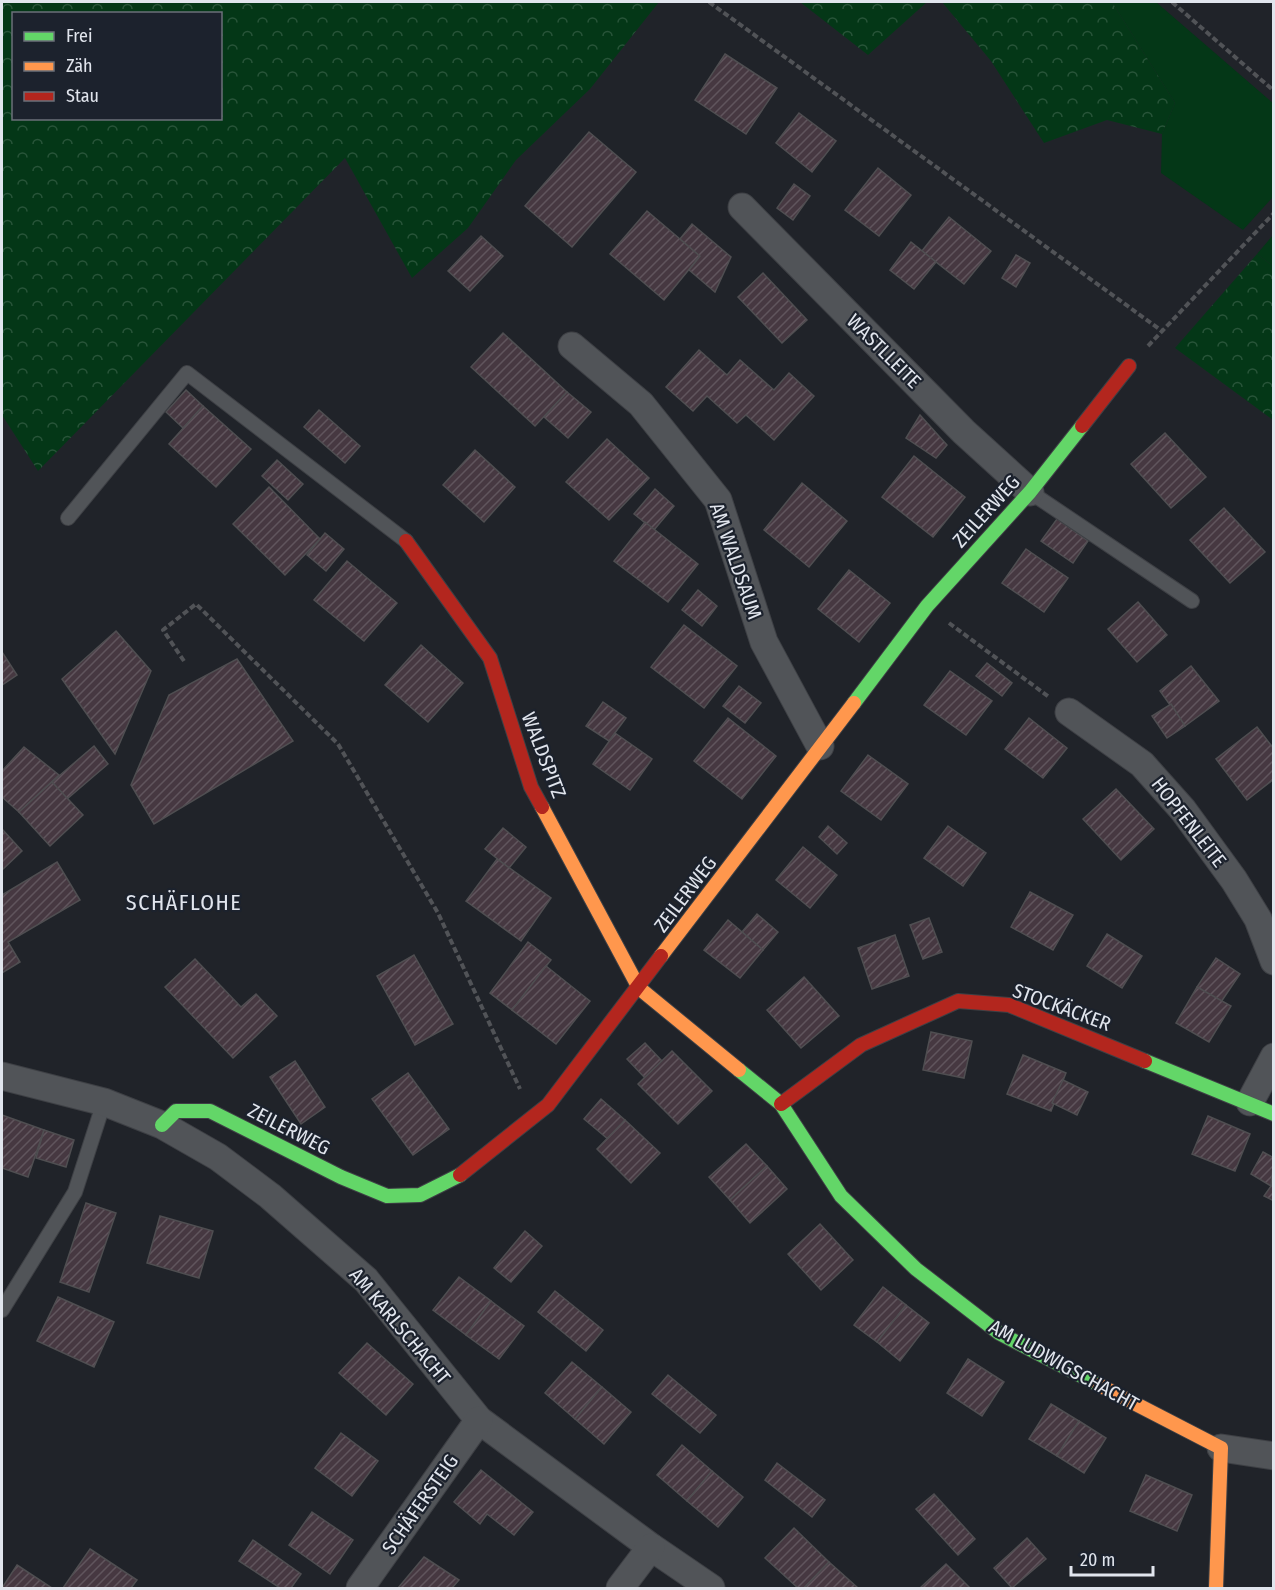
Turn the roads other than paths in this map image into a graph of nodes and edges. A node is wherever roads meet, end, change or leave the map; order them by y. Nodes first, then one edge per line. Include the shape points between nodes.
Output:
1 (742, 207) dead end
2 (572, 346) dead end
3 (1129, 366) road end
4 (1030, 492) junction
5 (68, 518) dead end
6 (406, 541) joint
7 (1192, 601) dead end
8 (1069, 712) road end
9 (820, 746) junction
10 (1274, 961) edge
11 (639, 988) junction
12 (1274, 1057) edge
13 (2, 1076) edge
14 (104, 1102) junction
15 (781, 1104) junction
16 (1262, 1108) edge
17 (162, 1125) junction
18 (2, 1310) edge
19 (479, 1420) junction
20 (1221, 1448) junction
21 (1274, 1456) edge
22 (651, 1547) junction
23 (360, 1588) edge
24 (620, 1588) edge
25 (711, 1588) edge
26 (1216, 1588) edge

1 - 4 street, WASTLLEITE via 964,432
2 - 9 street, AM WALDSAUM via 641,404 718,500 764,642
3 - 4 street, ZEILERWEG
4 - 7 lane
4 - 9 street, ZEILERWEG via 927,606
5 - 6 lane via 187,373
6 - 11 street, WALDSPITZ via 490,658 531,787
8 - 10 street, HOPFENLEITE via 1142,764 1183,810 1234,880 1258,920
9 - 11 street, ZEILERWEG
11 - 15 street, AM LUDWIGSCHACHT
11 - 17 street, ZEILERWEG via 548,1105 462,1174 420,1195 387,1196 210,1111 177,1111
12 - 16 street
13 - 14 street, AM KARLSCHACHT
14 - 17 street, AM KARLSCHACHT
14 - 18 lane via 75,1192
15 - 16 street, STOCKÄCKER via 861,1045 958,1001 1009,1005
15 - 20 street, AM LUDWIGSCHACHT via 841,1196 916,1269 999,1333
17 - 19 street, AM KARLSCHACHT via 218,1157 270,1196 366,1281
19 - 22 street, AM KARLSCHACHT
19 - 23 street, SCHÄFERSTEIG
20 - 21 street, AM LUDWIGSCHACHT
20 - 26 street
22 - 24 street
22 - 25 street, AM KARLSCHACHT

